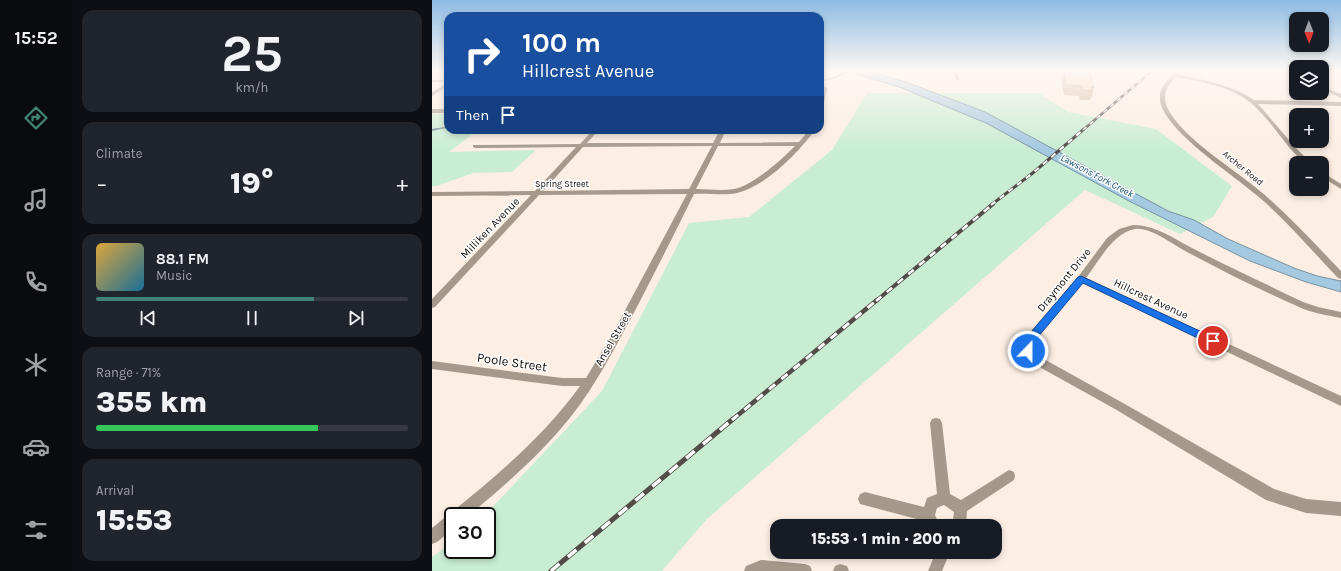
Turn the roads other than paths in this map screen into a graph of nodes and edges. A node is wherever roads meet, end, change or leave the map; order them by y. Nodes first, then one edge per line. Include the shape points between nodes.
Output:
1 (1164, 97) edge
2 (1245, 97) edge
3 (1253, 102) junction
4 (1341, 104) edge
5 (444, 110) edge
6 (432, 111) edge
7 (592, 134) edge
8 (721, 134) edge
9 (809, 134) edge
10 (716, 144) junction
11 (801, 144) junction
12 (582, 145) junction
13 (475, 146) dead end
14 (1301, 156) edge
15 (1329, 178) edge
16 (1341, 186) edge
17 (692, 192) junction
18 (538, 193) junction
19 (432, 194) edge
20 (1341, 276) edge
21 (1081, 279) junction
22 (432, 305) edge
23 (1341, 315) edge
24 (432, 365) edge
25 (588, 382) junction
26 (1341, 401) edge
27 (936, 423) dead end
28 (1009, 476) dead end
29 (944, 498) junction
30 (864, 499) dead end
31 (468, 507) edge
32 (960, 508) junction
33 (1341, 509) edge
34 (925, 519) edge
35 (931, 519) edge
36 (961, 519) edge
37 (444, 527) edge
38 (432, 537) edge
39 (940, 559) edge
40 (751, 571) edge
41 (805, 571) edge
42 (935, 571) edge

1 - 20 street, Archer Road via 1166,111 1173,121 1267,201
2 - 3 street
3 - 4 street
3 - 14 street
5 - 6 street
7 - 12 street, Milliken Avenue
8 - 10 street, Ansel Street
9 - 11 street, Spring Street
10 - 11 street
10 - 12 street
10 - 17 street, Ansel Street
11 - 17 street, Spring Street via 745,188 728,192
12 - 13 street
12 - 18 street, Milliken Avenue
15 - 16 street
17 - 18 street, Spring Street
17 - 25 street, Ansel Street via 610,348
18 - 19 street, Spring Street
18 - 22 street, Milliken Avenue
21 - 23 street, Draymont Drive via 1116,234 1130,228 1141,227 1157,232 1300,304
21 - 26 street, Hillcrest Avenue
21 - 33 street, Draymont Drive via 1029,341 1027,347 1034,358 1271,495 1306,506
24 - 25 street, Poole Street via 562,382
25 - 31 street, Ansel Street via 564,415 527,455
27 - 29 street
28 - 32 street
29 - 32 street via 956,503
29 - 35 street via 932,503
30 - 34 street
32 - 36 street
37 - 38 street
39 - 42 street
40 - 41 street via 761,567

